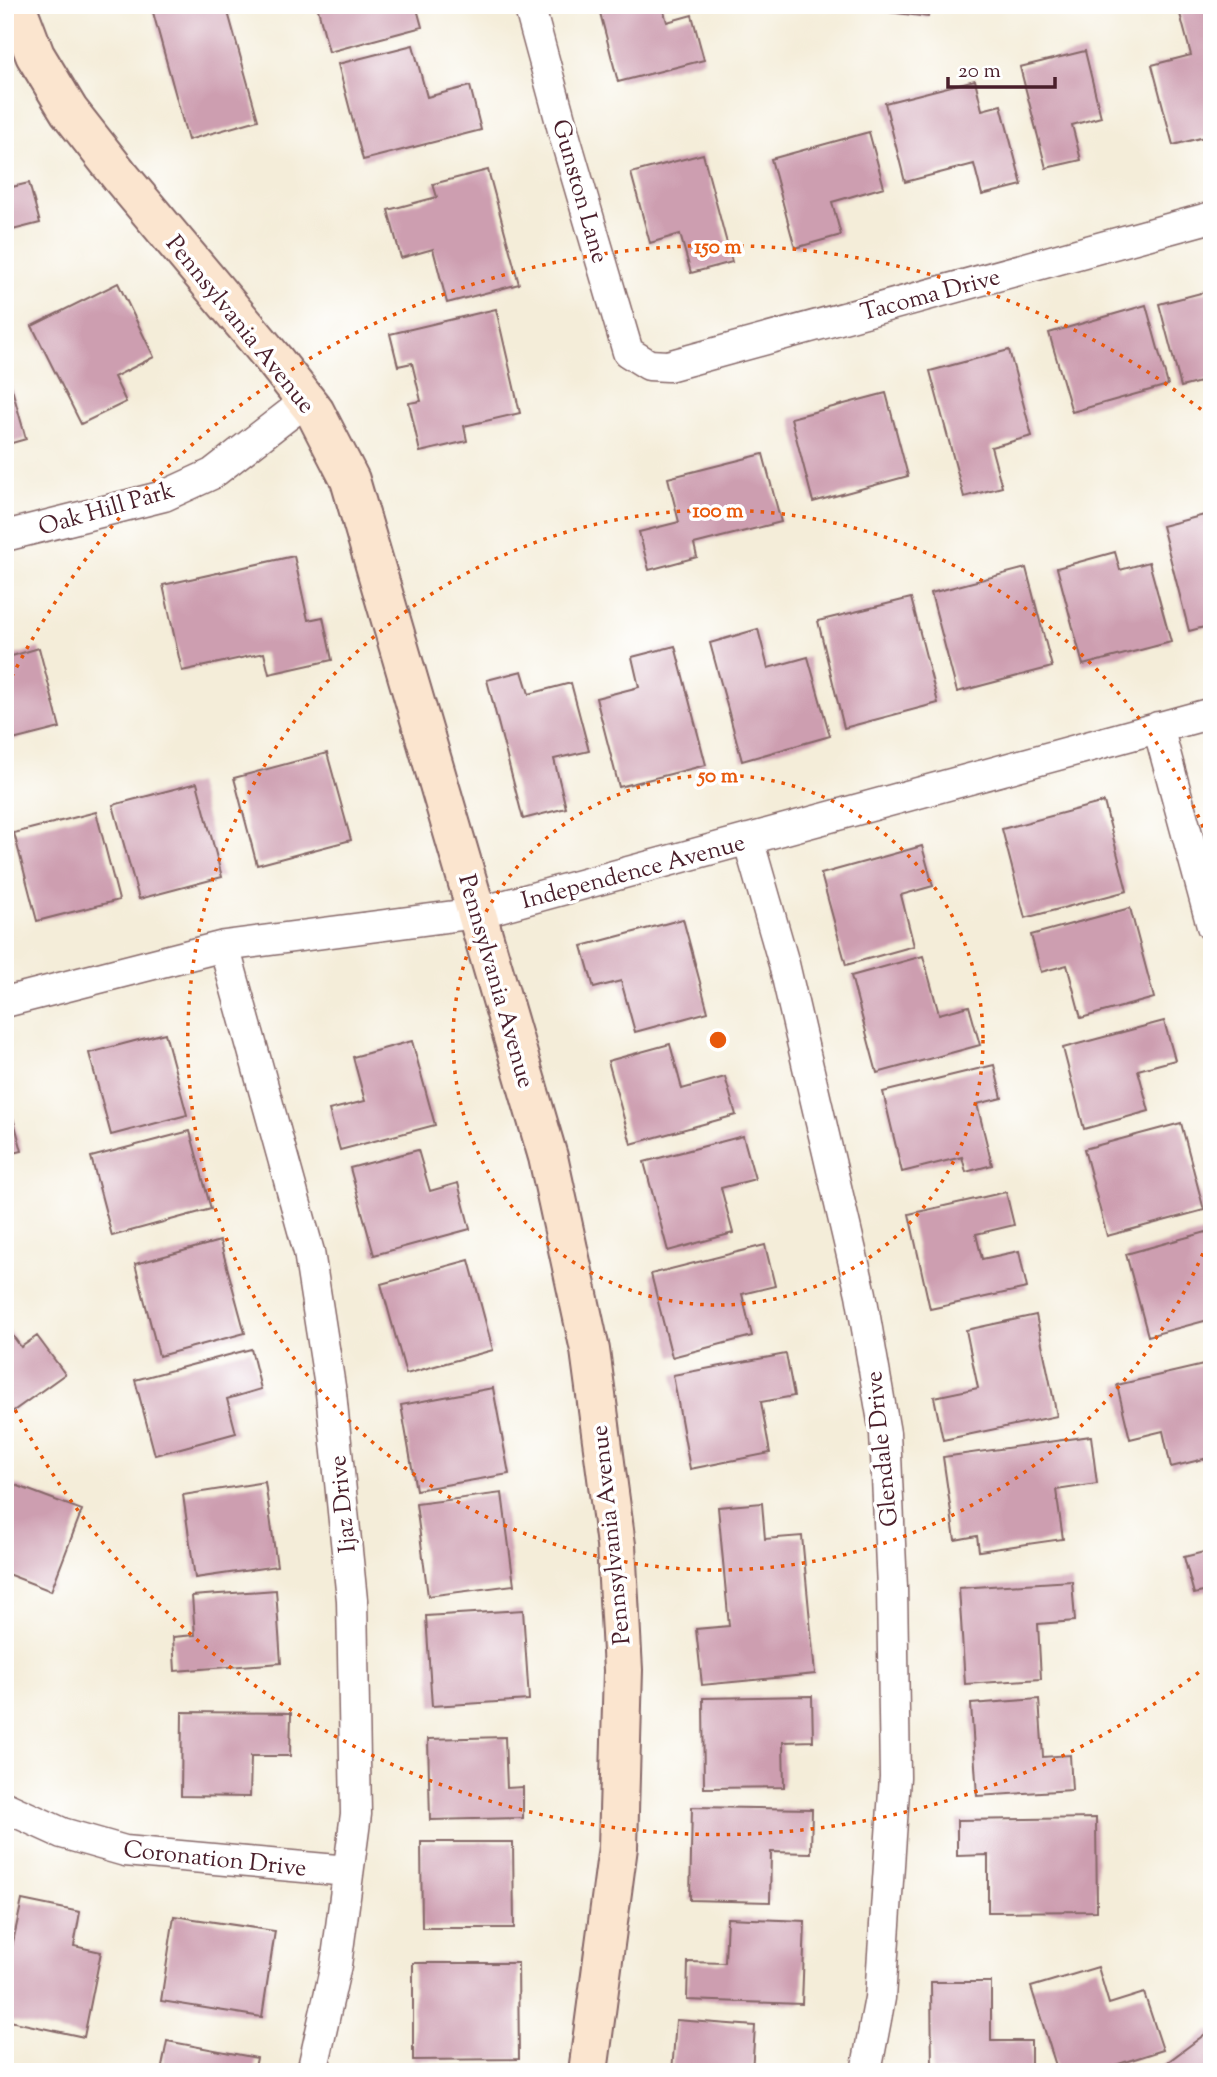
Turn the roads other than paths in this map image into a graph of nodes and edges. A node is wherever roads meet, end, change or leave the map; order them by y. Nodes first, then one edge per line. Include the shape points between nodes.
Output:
1 (529, 5) edge
2 (13, 9) edge
3 (1212, 217) edge
4 (649, 365) joint
5 (306, 401) junction
6 (5, 536) edge
7 (1212, 713) edge
8 (1158, 727) junction
9 (748, 839) junction
10 (477, 913) junction
11 (1212, 926) edge
12 (224, 946) junction
13 (5, 1002) edge
14 (5, 1807) edge
15 (348, 1871) junction
16 (312, 2072) edge
17 (587, 2072) edge
18 (866, 2072) edge

1 - 4 street, Gunston Lane via 628,352
2 - 5 street, Pennsylvania Avenue via 69,111
3 - 4 street, Tacoma Drive via 668,366
5 - 6 street, Oak Hill Park via 212,474 164,496
5 - 10 street, Pennsylvania Avenue via 350,480
7 - 8 street, Independence Avenue
8 - 9 street, Independence Avenue
8 - 11 street
9 - 10 street, Independence Avenue
9 - 18 street, Glendale Drive via 783,964 862,1294 885,1433 895,1777 880,1997
10 - 12 street, Independence Avenue
10 - 17 street, Pennsylvania Avenue via 548,1157 590,1350 616,1545 623,1670 618,1847
12 - 13 street, Independence Avenue
12 - 15 street, Ijaz Drive via 309,1252 331,1393 352,1600 356,1814
14 - 15 street, Coronation Drive via 62,1833 125,1851
15 - 16 street, Ijaz Drive via 336,1965

